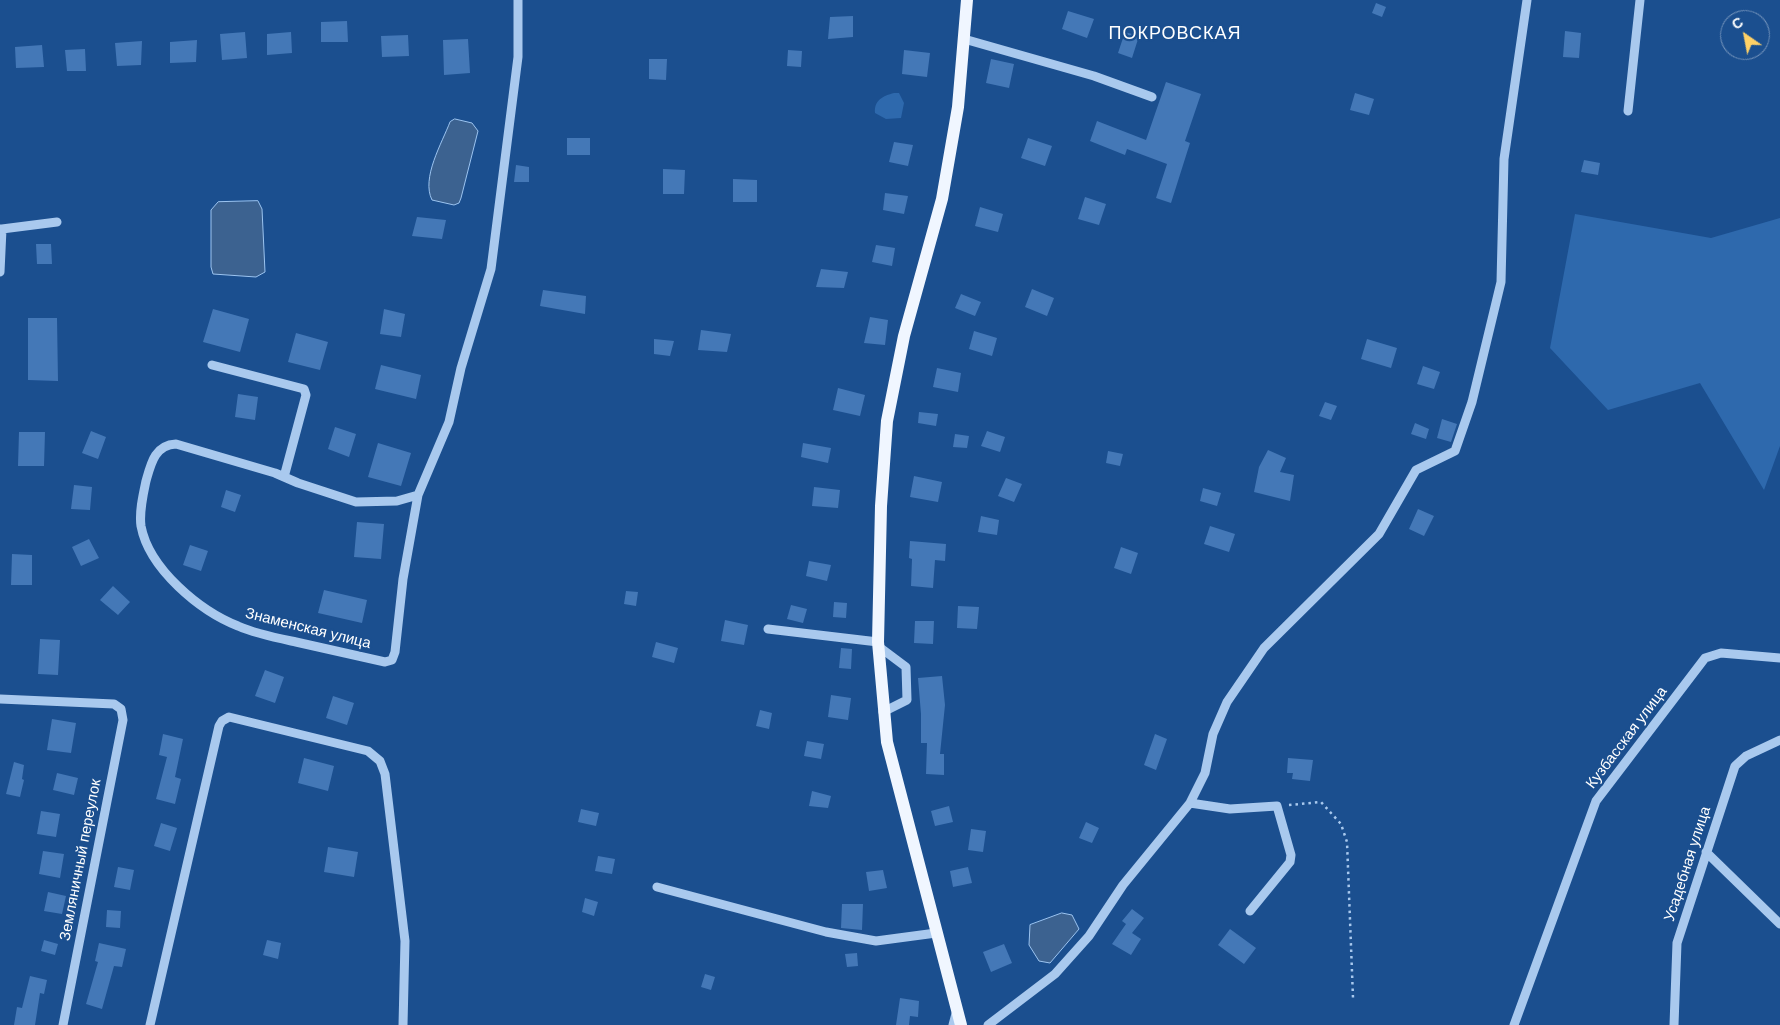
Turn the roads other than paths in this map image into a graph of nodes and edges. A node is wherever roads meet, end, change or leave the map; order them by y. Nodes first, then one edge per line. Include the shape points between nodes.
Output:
1 (518, 0) edge
2 (967, 0) edge
3 (1527, 0) edge
4 (1640, 0) edge
5 (964, 39) junction
6 (1152, 97) dead end
7 (1628, 111) dead end
8 (57, 222) dead end
9 (1, 229) edge
10 (0, 272) edge
11 (212, 365) dead end
12 (284, 477) junction
13 (418, 495) junction
14 (768, 629) dead end
15 (878, 644) junction
16 (1780, 658) edge
17 (0, 699) edge
18 (883, 712) junction
19 (1780, 740) edge
20 (1190, 803) junction
21 (1706, 852) junction
22 (657, 887) dead end
23 (1250, 911) dead end
24 (1780, 924) edge
25 (936, 933) junction
26 (957, 1010) junction
27 (63, 1025) edge
28 (150, 1025) edge
29 (404, 1025) edge
30 (953, 1025) edge
31 (961, 1025) edge
32 (988, 1025) edge
33 (1514, 1025) edge
34 (1674, 1025) edge

1 - 13 lane via 518,57 491,270 461,368 449,422
2 - 5 main road
3 - 20 lane via 1504,159 1501,282 1472,402 1455,451 1416,470 1379,534 1264,648 1227,702 1213,734 1205,773
4 - 7 lane
5 - 6 lane via 1094,76
5 - 15 main road via 958,107 942,200 904,336 887,421 881,506
8 - 9 lane
9 - 10 lane
11 - 12 lane via 306,392
12 - 13 lane, Знаменская улица via 356,502 397,501
12 - 13 lane, Знаменская улица via 176,444 166,445 158,450 150,464 142,498 141,526 147,544 164,571 187,596 238,627 385,662 392,660 395,652 403,579
14 - 15 lane
15 - 18 main road
15 - 18 lane via 906,667 907,700
16 - 33 lane, Кузбасская улица via 1721,653 1705,658 1596,801
17 - 27 lane, Земляничный переулок via 114,704 121,709 122,720
18 - 25 main road via 895,779
19 - 21 lane, Усадебная улица via 1746,756 1735,766
20 - 23 lane via 1230,809 1277,806 1291,855 1290,862
20 - 32 lane via 1055,974
21 - 24 lane
21 - 34 lane, Усадебная улица via 1677,943
22 - 25 lane via 826,932 876,941
25 - 26 main road
26 - 30 lane
26 - 31 main road
28 - 29 lane via 219,726 229,717 368,751 380,761 385,774 405,941

